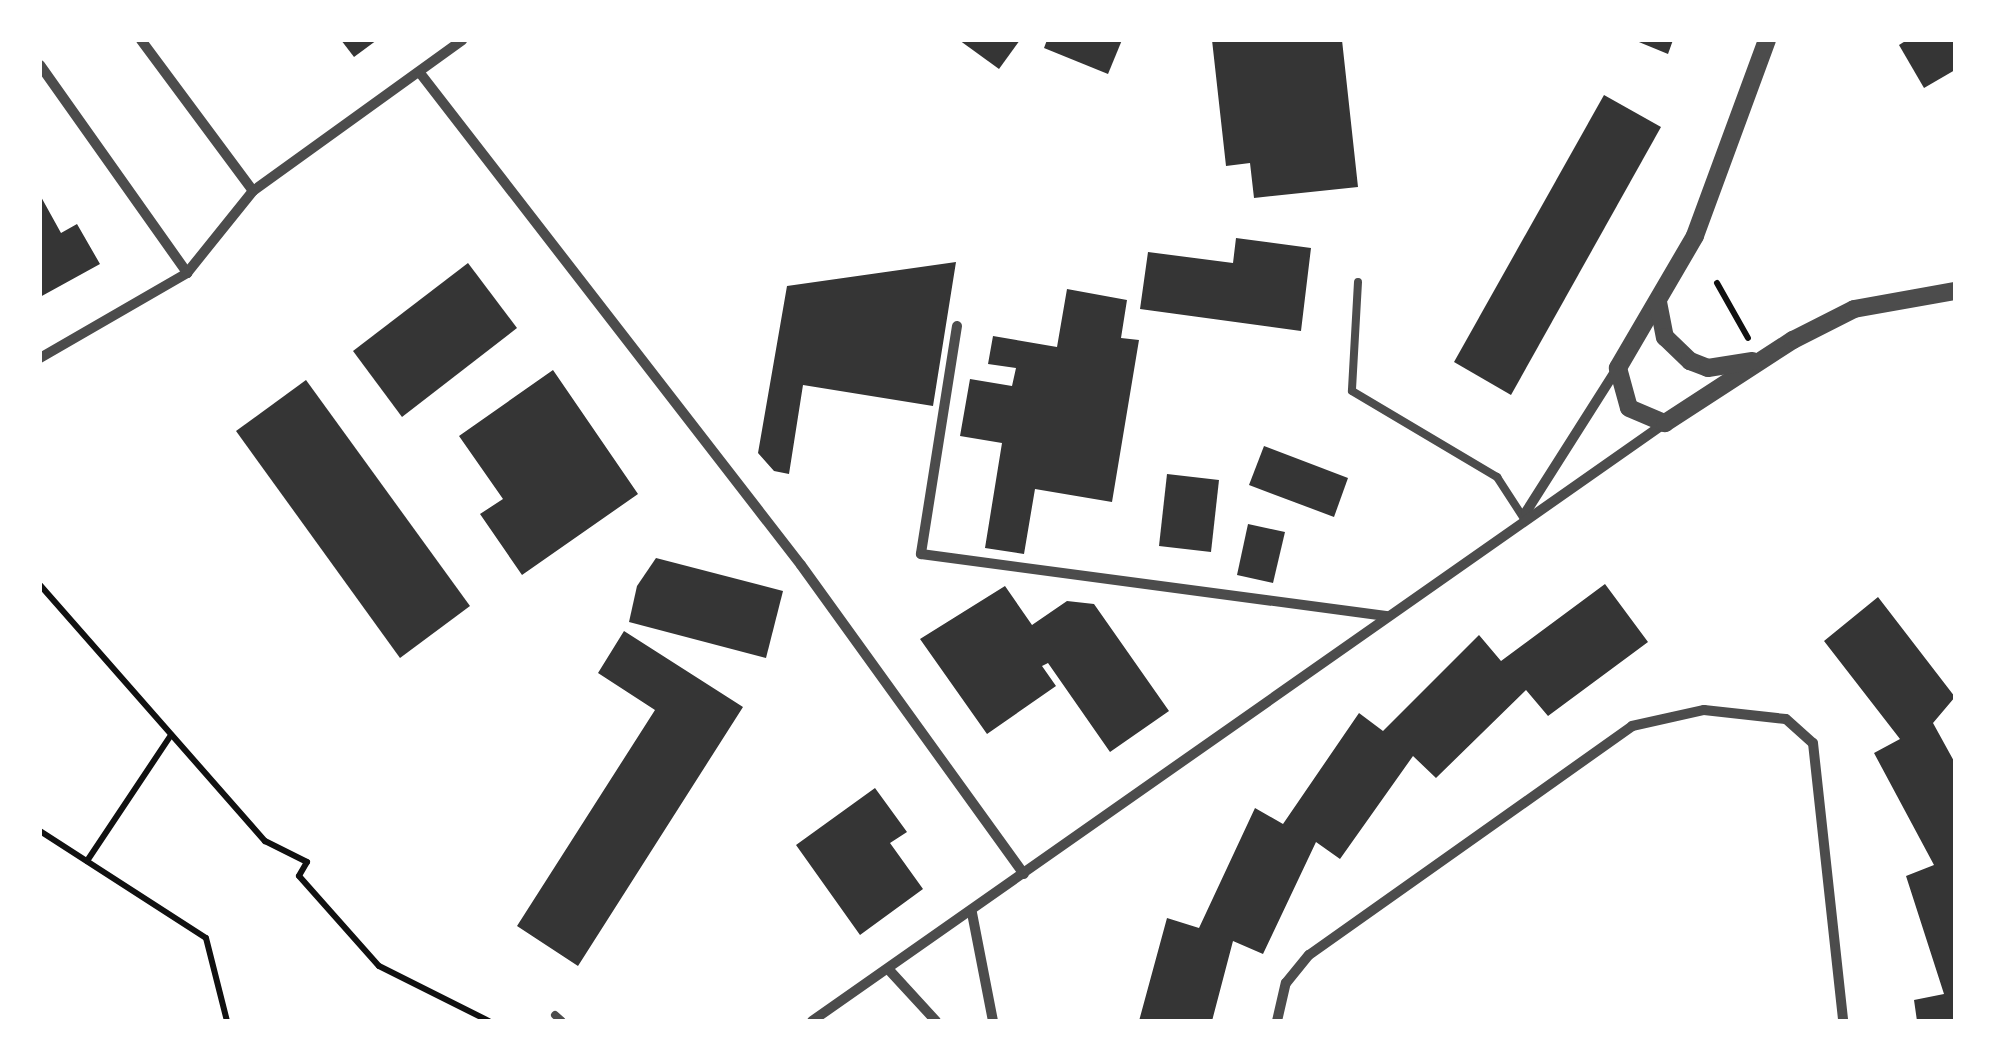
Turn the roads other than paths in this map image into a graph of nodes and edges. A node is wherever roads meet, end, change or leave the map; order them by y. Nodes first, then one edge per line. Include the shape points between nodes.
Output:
1 (141, 40) edge
2 (462, 40) edge
3 (1767, 40) edge
4 (40, 65) edge
5 (420, 73) junction
6 (254, 191) junction
7 (186, 273) junction
8 (1358, 282) dead end
9 (1955, 292) edge
10 (1658, 302) junction
11 (957, 326) dead end
12 (40, 358) edge
13 (1763, 358) junction
14 (1618, 368) junction
15 (1665, 423) junction
16 (1523, 516) junction
17 (1388, 616) junction
18 (1024, 874) junction
19 (972, 913) junction
20 (890, 971) junction
21 (812, 1021) edge
22 (936, 1021) edge
23 (993, 1021) edge
24 (1277, 1021) edge
25 (1843, 1021) edge

1 - 6 street
2 - 5 street
3 - 10 street via 1716,188
4 - 7 street
5 - 6 street
5 - 18 street via 801,565
6 - 7 street
7 - 12 street
8 - 16 lane via 1352,391 1497,477
9 - 13 street via 1854,309
10 - 13 street via 1665,337 1690,361 1708,368
10 - 14 street
11 - 17 street via 920,554
13 - 15 street
14 - 15 street via 1629,408
14 - 16 street
15 - 16 street
16 - 17 street
17 - 18 street
18 - 19 street
19 - 20 street
19 - 23 street
20 - 21 street
20 - 22 street
24 - 25 street via 1286,984 1309,955 1632,726 1704,710 1786,718 1813,743

